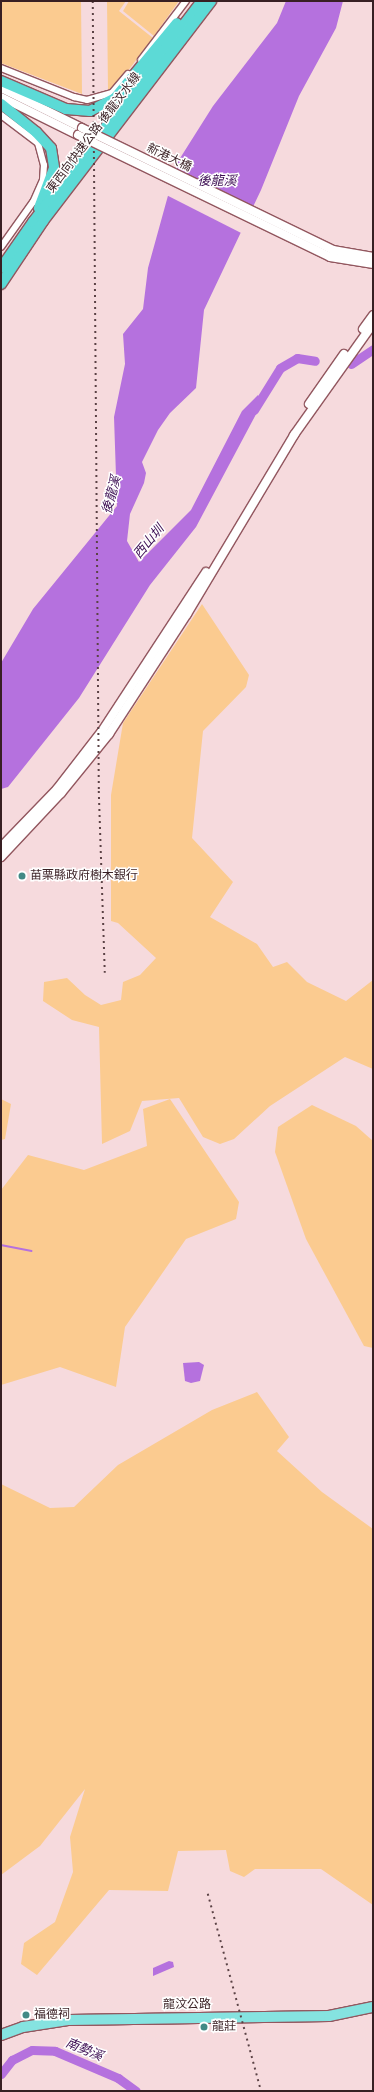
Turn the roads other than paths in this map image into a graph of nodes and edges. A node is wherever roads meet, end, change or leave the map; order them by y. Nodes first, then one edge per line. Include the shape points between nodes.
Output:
1 (186, 1) edge
2 (197, 1) edge
3 (202, 1) edge
4 (211, 1) edge
5 (1, 68) edge
6 (1, 80) edge
7 (46, 86) junction
8 (1, 88) edge
9 (39, 95) dead end
10 (1, 97) edge
11 (1, 104) edge
12 (1, 115) edge
13 (80, 131) junction
14 (33, 222) junction
15 (1, 247) edge
16 (373, 257) edge
17 (373, 264) edge
18 (1, 268) edge
19 (1, 284) edge
20 (373, 315) edge
21 (373, 324) edge
22 (1, 847) edge
23 (1, 857) edge
24 (373, 2007) edge
25 (1, 2035) edge

1 - 7 street via 112,93 87,100
2 - 6 highway via 115,98 90,111 66,109
3 - 14 highway, 東西向快速公路 後龍汶水線
4 - 19 highway, 東西向快速公路 後龍汶水線 via 43,222
5 - 7 street
7 - 9 street
8 - 13 street, 新港大橋
10 - 13 street, 新港大橋
11 - 14 highway via 36,132 51,148 54,168
12 - 15 street via 15,123 38,143 44,165 42,180 33,202
13 - 16 street, 新港大橋, bridge via 333,250
13 - 17 street, 新港大橋, bridge via 330,256
14 - 18 highway, 東西向快速公路 後龍汶水線
20 - 22 street via 290,433 183,610 102,731 57,789
21 - 23 street via 294,435 187,614 121,717 61,793
24 - 25 main road, 龍汶公路 via 330,2016 69,2020 23,2028

